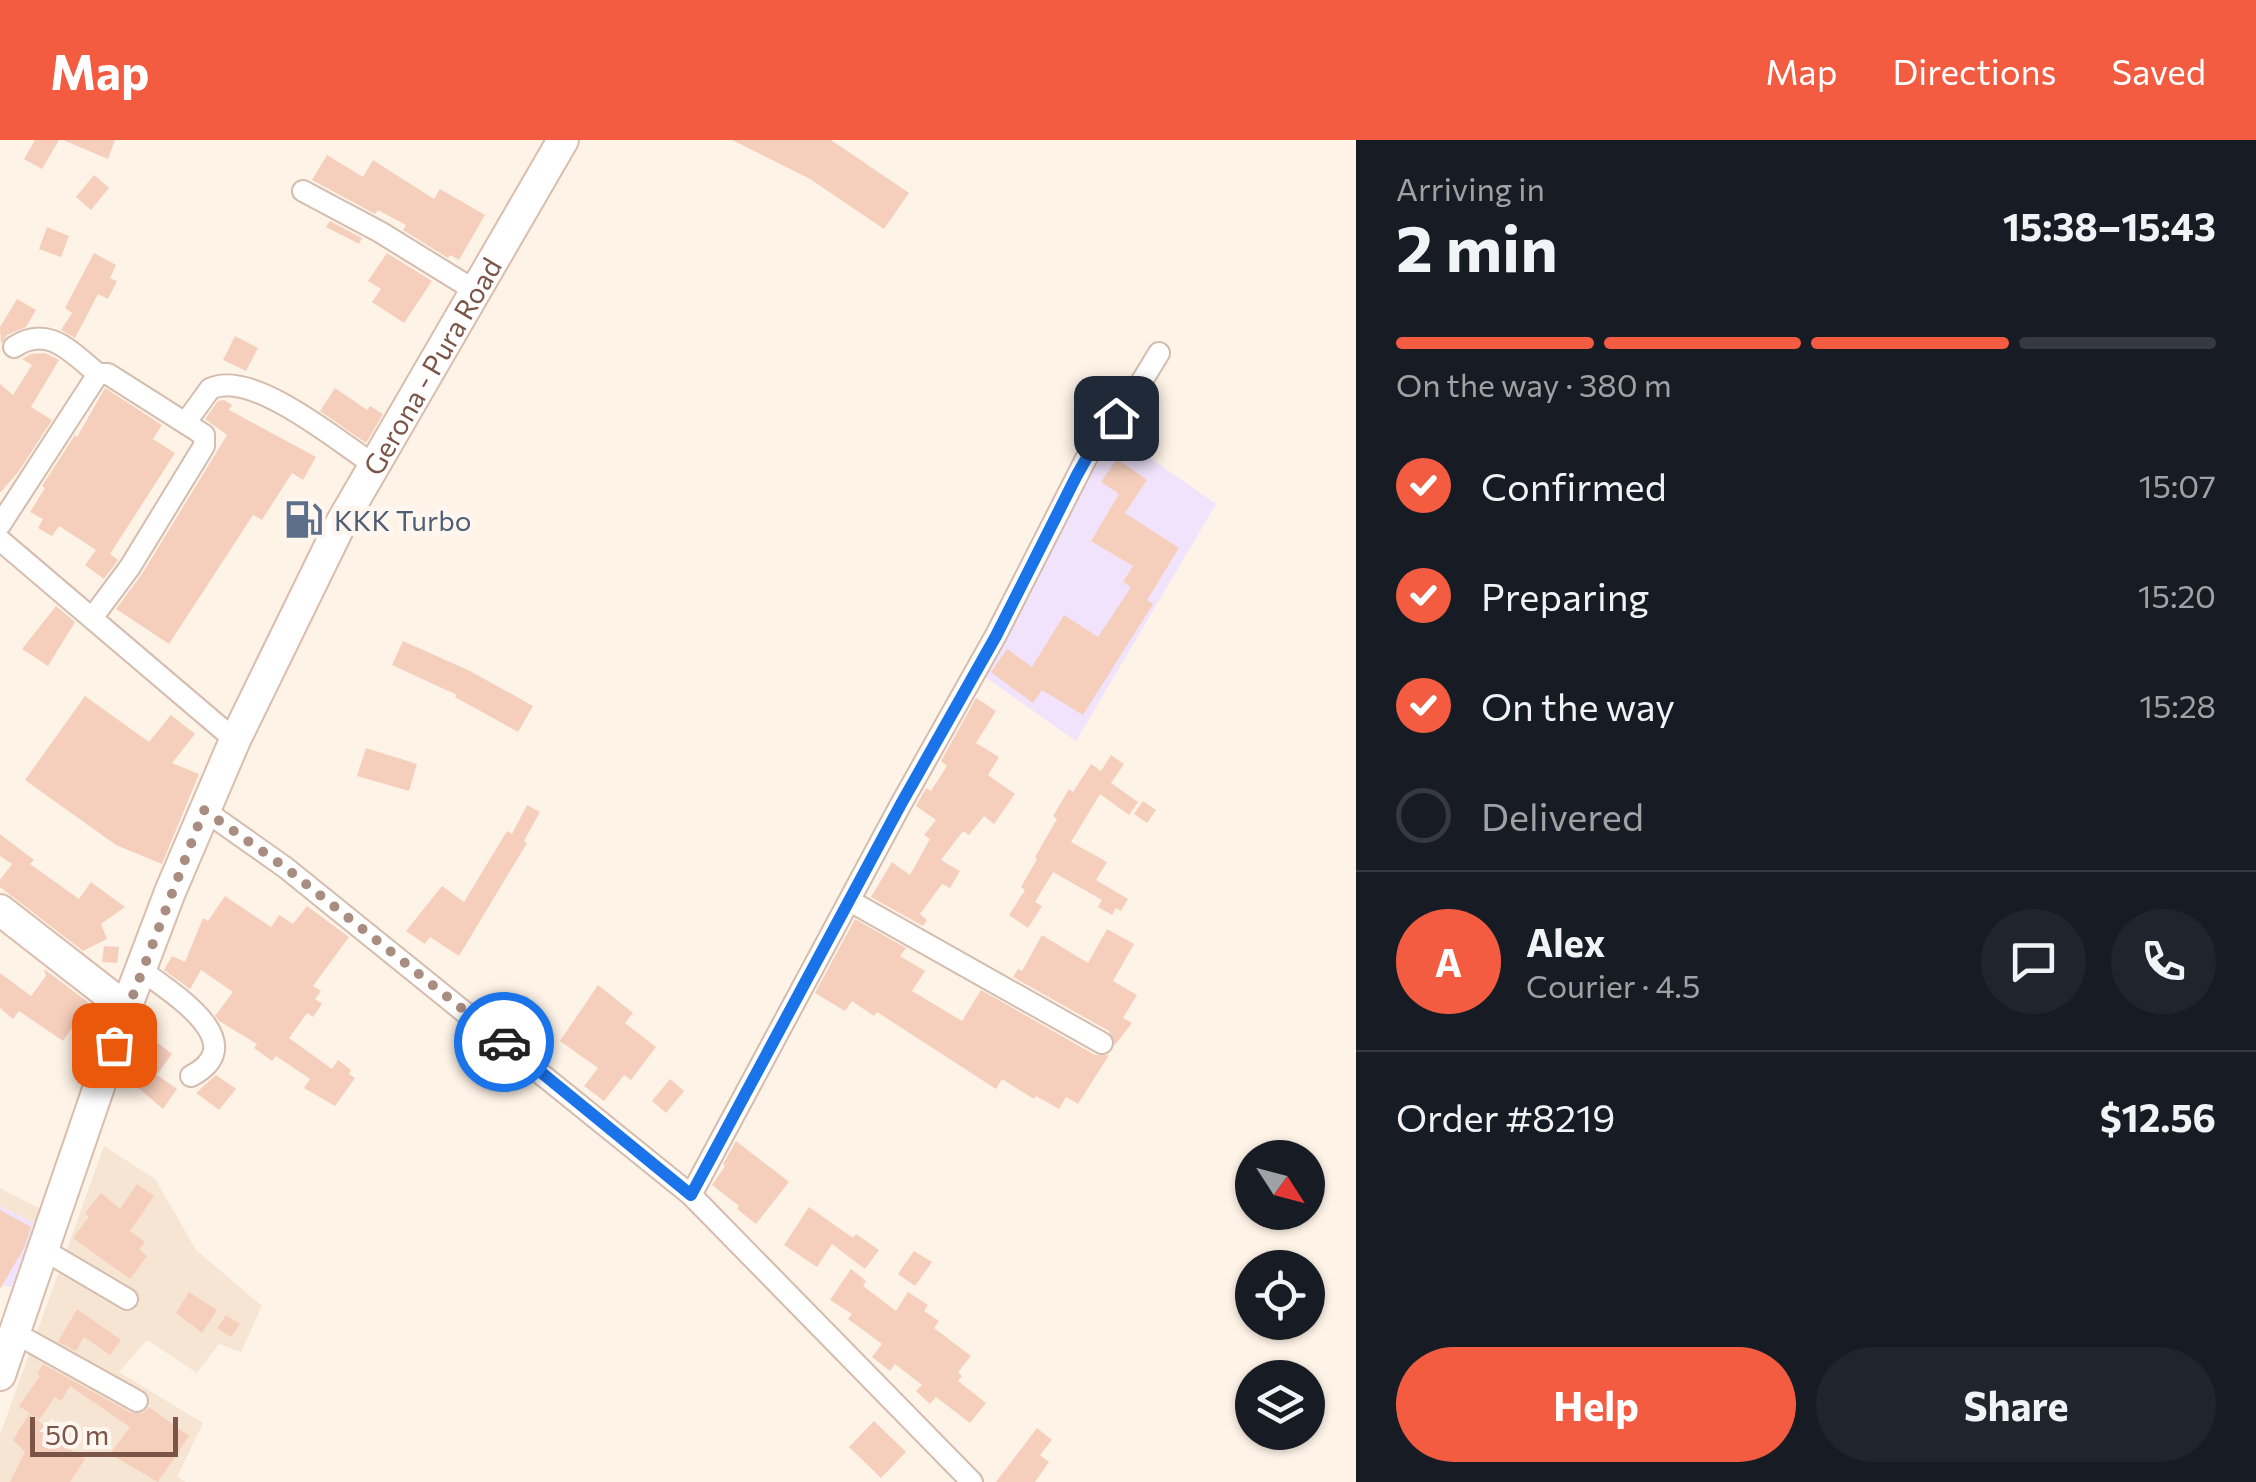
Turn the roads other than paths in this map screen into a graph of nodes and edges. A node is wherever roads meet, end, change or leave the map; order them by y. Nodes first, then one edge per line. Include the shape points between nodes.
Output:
1 (562, 140) edge
2 (303, 191) dead end
3 (474, 290) junction
4 (14, 347) dead end
5 (1159, 353) dead end
6 (98, 374) junction
7 (186, 422) junction
8 (374, 465) junction
9 (0, 525) edge
10 (0, 540) edge
11 (92, 618) junction
12 (235, 740) junction
13 (204, 810) junction
14 (850, 902) junction
15 (0, 910) edge
16 (141, 970) junction
17 (126, 1008) junction
18 (1102, 1044) dead end
19 (192, 1076) dead end
20 (691, 1195) junction
21 (44, 1250) junction
22 (127, 1299) dead end
23 (15, 1333) junction
24 (1, 1368) edge
25 (137, 1401) dead end
26 (962, 1478) edge

1 - 3 main road, Gerona - Pura Road
2 - 3 street
3 - 8 main road, Gerona - Pura Road
4 - 6 street via 29,337 46,338
5 - 14 street via 1093,445
6 - 7 street
6 - 9 street
7 - 8 street via 210,389 230,384 292,409
7 - 11 street via 204,434 204,446
8 - 12 main road, Gerona - Pura Road
10 - 11 street
11 - 12 street
12 - 13 main road, Gerona - Pura Road
13 - 16 main road, Gerona - Pura Road
13 - 20 street via 286,868
14 - 18 street
14 - 20 street
15 - 17 main road
16 - 17 main road, Gerona - Pura Road
16 - 19 street via 193,1010 217,1046 207,1068
17 - 21 main road, Gerona - Pura Road
20 - 26 street
21 - 22 street
21 - 23 main road, Gerona - Pura Road
23 - 24 main road, Gerona - Pura Road
23 - 25 street

